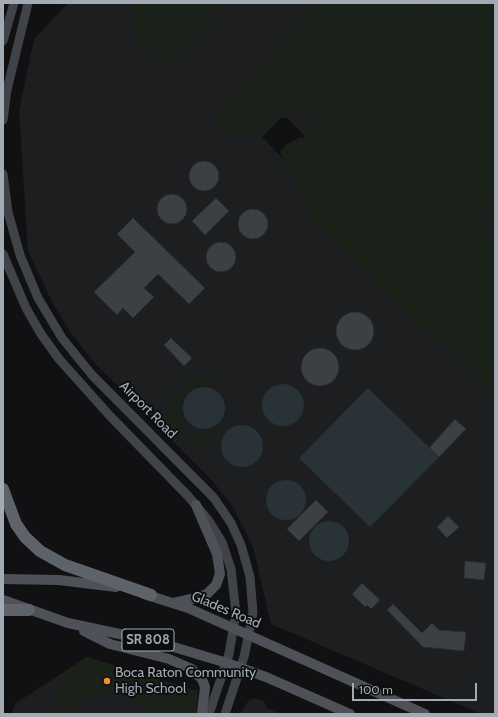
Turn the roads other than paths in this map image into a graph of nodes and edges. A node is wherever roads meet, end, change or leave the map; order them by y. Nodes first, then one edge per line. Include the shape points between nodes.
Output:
1 (14, 3) edge
2 (28, 3) edge
3 (3, 42) edge
4 (3, 120) edge
5 (3, 174) edge
6 (3, 254) edge
7 (3, 489) edge
8 (196, 504) junction
9 (3, 579) edge
10 (151, 595) junction
11 (3, 600) edge
12 (173, 603) junction
13 (3, 610) edge
14 (29, 610) junction
15 (68, 623) junction
16 (234, 629) junction
17 (250, 635) junction
18 (227, 663) junction
19 (241, 668) junction
20 (202, 714) edge
21 (210, 714) edge
22 (226, 714) edge
23 (350, 714) edge
24 (425, 714) edge

1 - 3 street
2 - 4 street via 7,90
5 - 17 street, Airport Road via 8,212 20,255 35,291 62,338 92,375 207,490 233,528 245,555 252,588 253,613
6 - 8 street via 26,308 59,359
7 - 10 highway via 16,524 40,552 57,562
8 - 12 main road via 217,554 220,574 216,585 207,594
8 - 16 street via 216,532 228,560 235,595
9 - 10 main road, Glades Road via 82,582
10 - 12 main road, Glades Road
11 - 14 main road, SR 808
12 - 16 main road, Glades Road
13 - 14 highway
14 - 15 main road, SR 808
15 - 18 main road, SR 808 via 156,642
15 - 20 main road via 110,644 169,659 192,669 199,675 205,687
16 - 17 main road, Glades Road
16 - 18 street
17 - 19 street, Airport Road
17 - 24 main road, Glades Road
18 - 19 main road, SR 808
18 - 21 street
19 - 22 street, Airport Road
19 - 23 main road, SR 808

